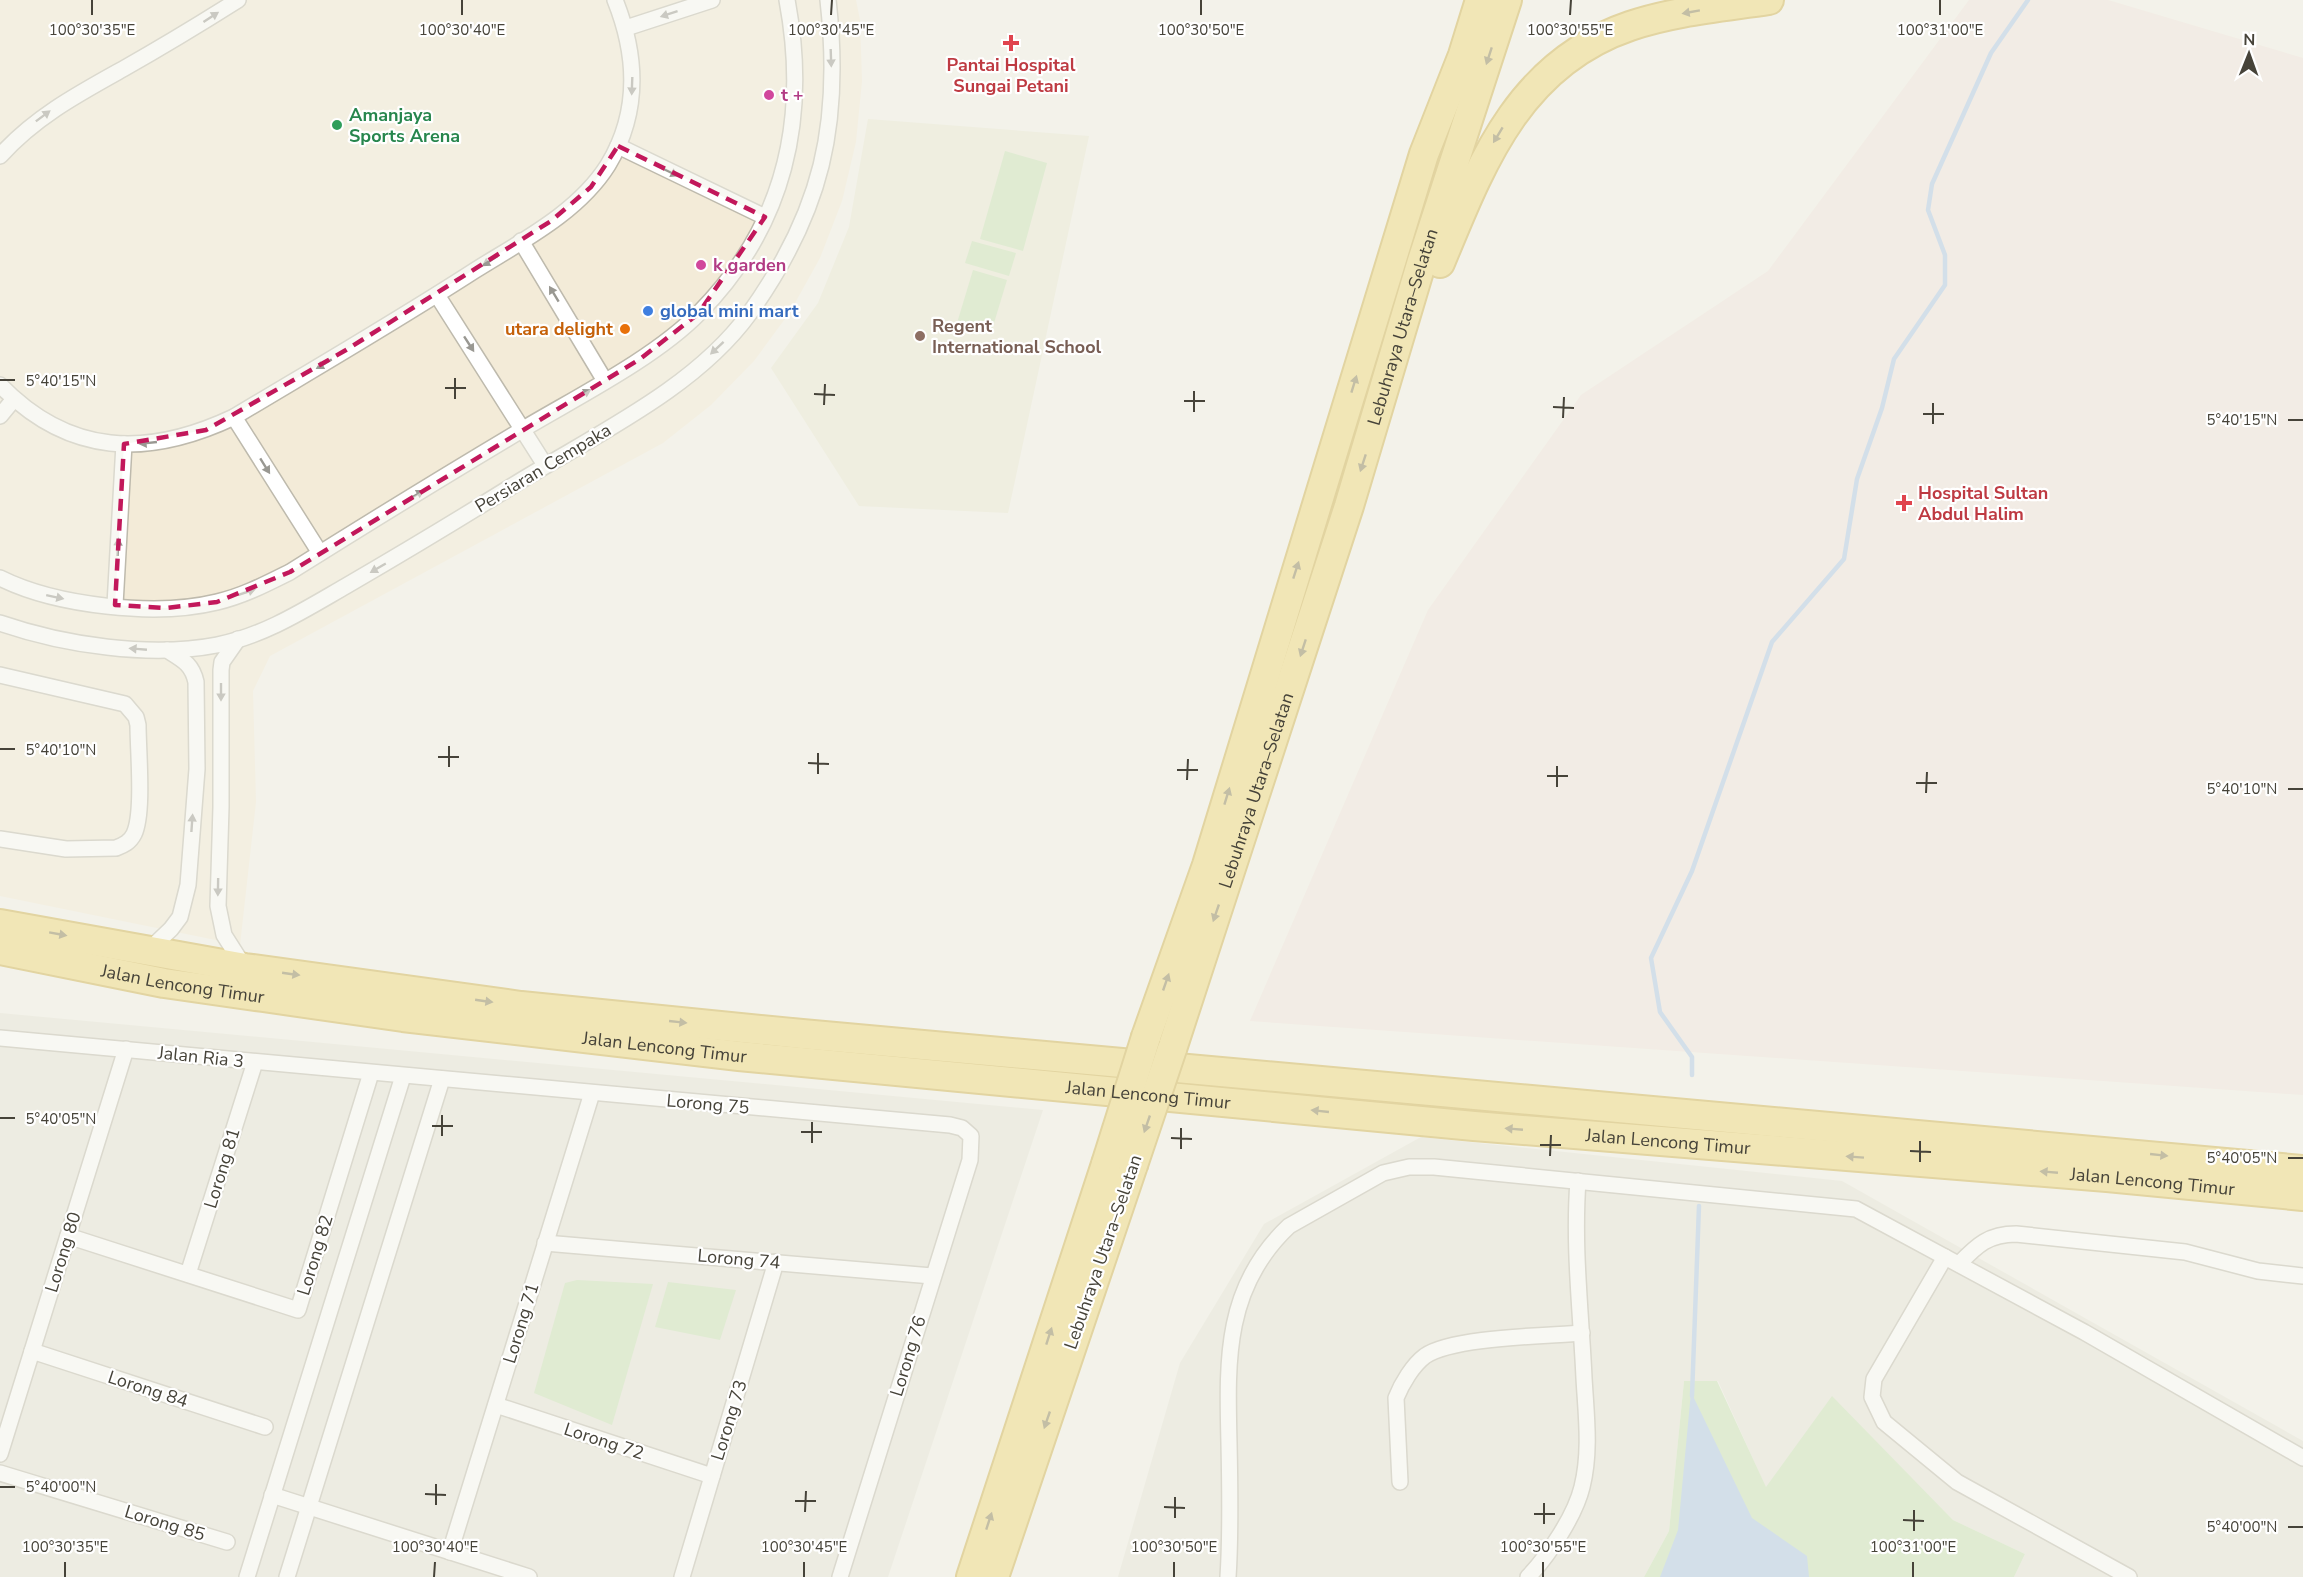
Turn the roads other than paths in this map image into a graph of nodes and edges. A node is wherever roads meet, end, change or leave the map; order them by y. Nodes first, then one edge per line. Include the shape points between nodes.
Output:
1 (238, 0) edge
2 (615, 0) edge
3 (712, 0) edge
4 (787, 0) edge
5 (828, 0) edge
6 (1460, 0) edge
7 (1480, 0) edge
8 (1507, 0) edge
9 (1769, 0) edge
10 (626, 28) junction
11 (618, 146) junction
12 (1424, 154) junction
13 (0, 156) edge
14 (765, 217) junction
15 (521, 241) junction
16 (437, 295) junction
17 (605, 381) junction
18 (0, 385) edge
19 (14, 399) junction
20 (1380, 409) junction
21 (0, 417) edge
22 (234, 417) junction
23 (524, 429) junction
24 (124, 444) junction
25 (545, 465) junction
26 (320, 554) junction
27 (0, 578) edge
28 (115, 605) junction
29 (0, 623) edge
30 (238, 639) junction
31 (167, 650) junction
32 (0, 675) edge
33 (0, 838) edge
34 (0, 924) edge
35 (0, 950) edge
36 (148, 951) junction
37 (245, 968) junction
38 (0, 1038) edge
39 (126, 1049) junction
40 (255, 1062) junction
41 (370, 1073) junction
42 (403, 1076) junction
43 (442, 1079) junction
44 (592, 1093) junction
45 (971, 1136) joint
46 (1119, 1164) junction
47 (2303, 1170) edge
48 (1578, 1181) junction
49 (2303, 1196) edge
50 (68, 1236) junction
51 (545, 1243) junction
52 (1945, 1257) junction
53 (776, 1262) junction
54 (1959, 1264) junction
55 (189, 1275) junction
56 (932, 1276) junction
57 (2303, 1276) edge
58 (1582, 1333) junction
59 (32, 1352) junction
60 (496, 1405) junction
61 (265, 1427) dead end
62 (0, 1454) edge
63 (2303, 1458) edge
64 (0, 1473) edge
65 (712, 1476) junction
66 (1400, 1482) dead end
67 (272, 1495) junction
68 (309, 1507) junction
69 (227, 1542) dead end
70 (450, 1552) junction
71 (247, 1577) edge
72 (287, 1577) edge
73 (529, 1577) edge
74 (682, 1577) edge
75 (840, 1577) edge
76 (971, 1577) edge
77 (994, 1577) edge
78 (1228, 1577) edge
79 (1528, 1577) edge
80 (2129, 1577) edge

13 -> 1 street via 18,135 48,111
2 - 10 street
3 -> 10 street
4 - 14 street via 796,62 794,119 786,160
5 -> 25 street, Persiaran Cempaka via 832,82 824,161 799,229 774,276 746,318 678,382 645,407
6 - 12 highway
7 - 12 highway, Lebuhraya Utara–Selatan
8 -> 20 highway, Lebuhraya Utara–Selatan via 1422,261
9 -> 20 highway via 1630,26 1587,47 1536,86 1496,139 1462,206
10 -> 11 street via 633,74 632,99
11 -> 14 street
11 - 15 street via 591,187
46 -> 12 highway, Lebuhraya Utara–Selatan, bridge via 1146,1037 1206,865
14 - 17 street via 734,270 698,314
15 -> 16 street
17 -> 15 street
16 -> 22 street
16 -> 23 street
23 -> 17 street
18 - 19 street
19 - 21 street
19 - 24 street via 47,424 74,435
20 -> 46 highway, Lebuhraya Utara–Selatan, bridge via 1172,1049
22 -> 24 street via 176,439
22 -> 26 street
23 - 25 street
26 -> 23 street
28 -> 24 street
25 -> 30 street, Persiaran Cempaka via 418,545 300,612
28 -> 26 street via 166,608 217,602 254,590
27 -> 28 street via 49,595
31 -> 29 street, Persiaran Cempaka via 90,644
30 - 31 street, Persiaran Cempaka
30 -> 37 street via 221,670 218,906 224,935
36 -> 31 street via 171,929 184,905 196,769 194,670
32 - 33 street via 125,704 138,725 139,777 136,831 123,846 66,849
34 -> 36 highway, Jalan Lencong Timur
49 -> 35 highway, Jalan Lencong Timur via 1474,1126 727,1055 251,996
36 - 37 highway, Jalan Lencong Timur
37 -> 47 highway, Jalan Lencong Timur via 521,1006 814,1036
38 - 39 street, Jalan Ria 3
39 - 40 street, Jalan Ria 3
39 - 50 street, Lorong 80
40 - 41 street, Jalan Ria 3
40 - 55 street, Lorong 81
41 - 42 street, Jalan Ria 3
41 - 55 street, Lorong 82 via 298,1310
42 - 43 street, Jalan Ria 3
42 - 67 street
43 - 44 street, Lorong 75
43 - 68 street
44 - 45 street, Lorong 75 via 950,1125
44 - 51 street, Lorong 71
45 - 56 street, Lorong 76 via 970,1160
76 -> 46 highway, Lebuhraya Utara–Selatan
46 -> 77 highway, Lebuhraya Utara–Selatan
48 - 52 street via 1856,1209
48 - 58 street via 1576,1277
48 - 78 street via 1409,1167 1383,1173 1332,1200 1276,1238 1249,1278 1229,1346
50 - 55 street, Lorong 82
50 - 59 street, Lorong 80
51 - 53 street, Lorong 74
51 - 60 street, Lorong 71
52 - 54 street
52 - 80 street via 1874,1379 1872,1397 1879,1414 1973,1493
53 - 56 street, Lorong 74
53 - 65 street, Lorong 73
54 - 57 street via 1987,1238 2016,1234 2185,1252 2258,1271
54 - 63 street
56 - 75 street, Lorong 76
58 - 66 street via 1456,1345 1425,1356 1396,1398
58 - 79 street via 1587,1449 1581,1490 1558,1535
59 - 61 street, Lorong 84
59 - 62 street, Lorong 80
60 - 65 street, Lorong 72
60 - 70 street, Lorong 71
64 - 69 street, Lorong 85
65 - 74 street, Lorong 73
67 - 68 street
67 - 71 street
68 - 70 street
68 - 72 street
70 - 73 street

